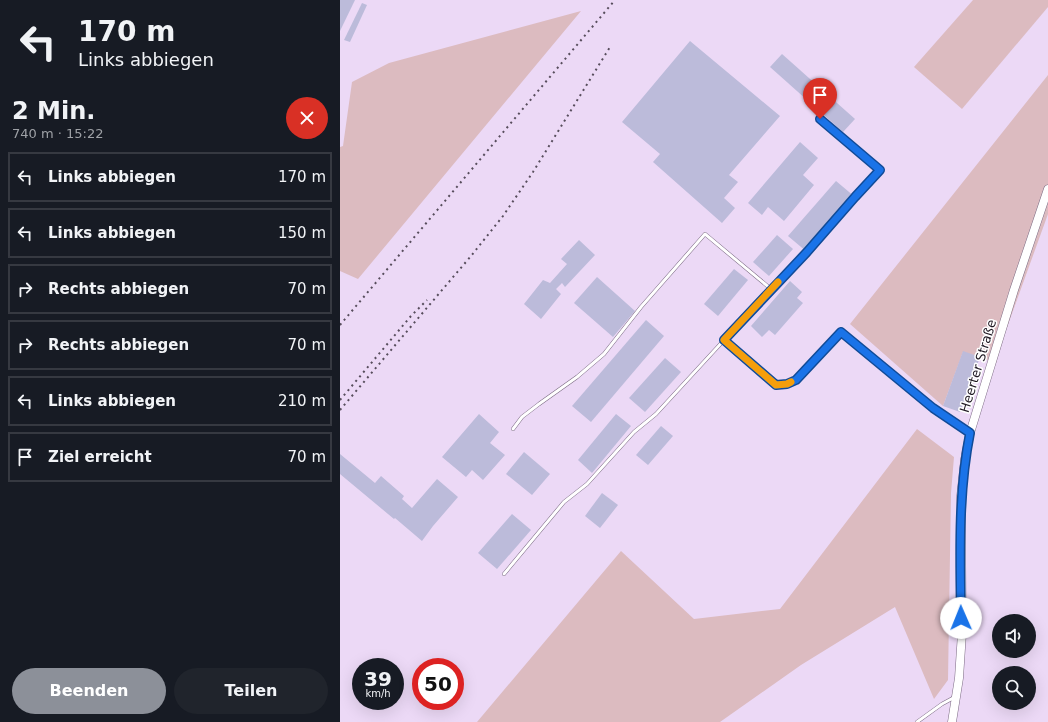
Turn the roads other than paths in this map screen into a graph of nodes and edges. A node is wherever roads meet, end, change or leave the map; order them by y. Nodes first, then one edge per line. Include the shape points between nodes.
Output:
1 (820, 119) dead end
2 (1048, 189) edge
3 (771, 289) junction
4 (724, 340) junction
5 (513, 429) dead end
6 (970, 433) junction
7 (504, 574) dead end
8 (956, 696) junction
9 (917, 722) edge
10 (952, 722) edge

1 - 3 lane via 880,170
2 - 6 main road, Heerter Straße
3 - 4 lane
3 - 5 lane via 705,234 604,354 522,417
4 - 6 lane via 776,385 796,380 841,332 933,408
4 - 7 lane via 587,484 564,502
6 - 8 main road, Heerter Straße via 964,459 961,496 962,633
8 - 9 lane
8 - 10 main road, Heerter Straße

